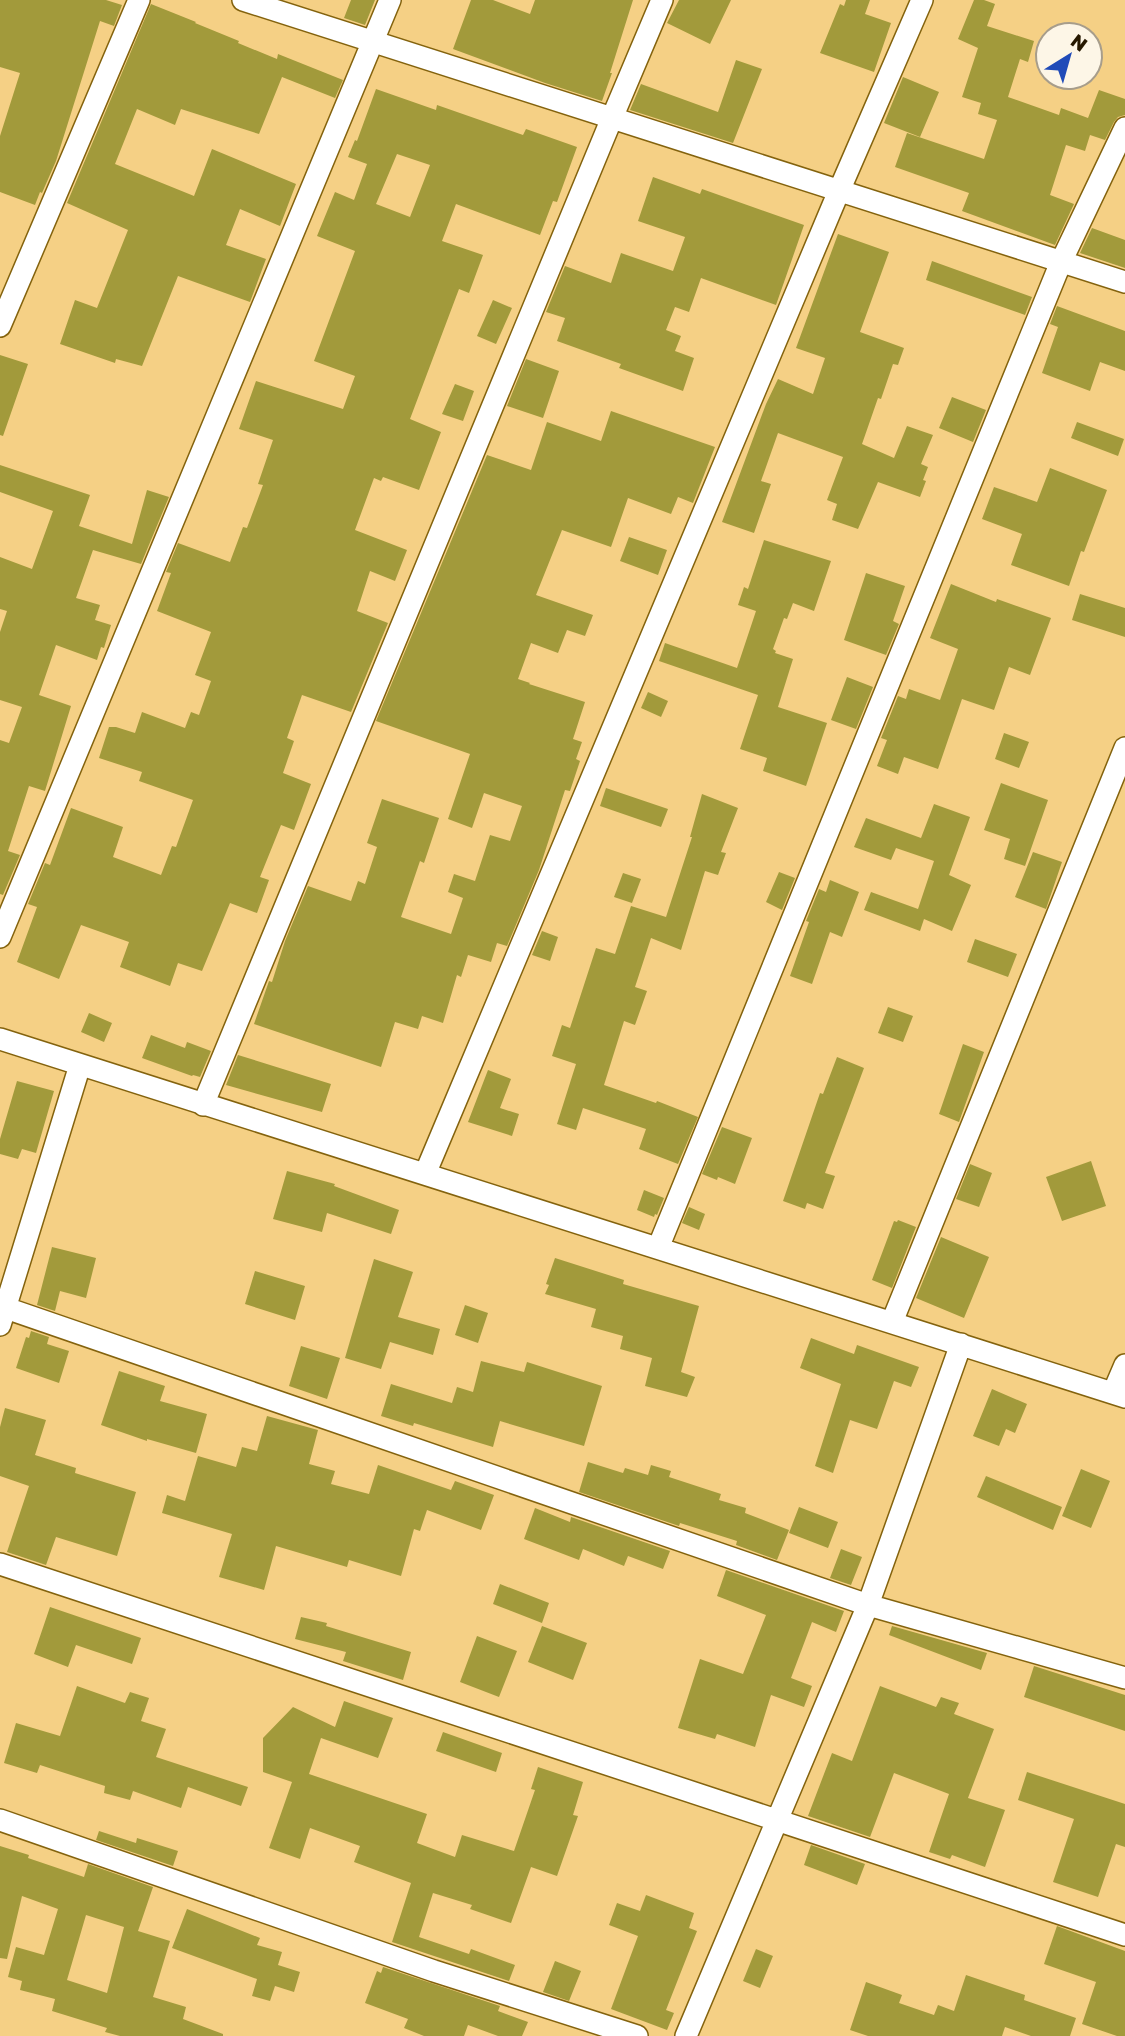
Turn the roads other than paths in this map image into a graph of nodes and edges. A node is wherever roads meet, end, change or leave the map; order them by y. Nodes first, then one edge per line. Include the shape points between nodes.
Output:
1 (139, 0) edge
2 (243, 0) edge
3 (390, 0) edge
4 (662, 0) edge
5 (922, 0) edge
6 (372, 41) junction
7 (612, 118) junction
8 (1125, 128) edge
9 (839, 191) junction
10 (1061, 262) junction
11 (1125, 282) edge
12 (0, 326) edge
13 (1125, 748) edge
14 (0, 937) edge
15 (0, 1039) edge
16 (80, 1065) junction
17 (203, 1105) junction
18 (425, 1174) junction
19 (658, 1248) junction
20 (2, 1313) edge
21 (892, 1322) junction
22 (961, 1344) junction
23 (1125, 1365) edge
24 (1119, 1395) edge
25 (0, 1564) edge
26 (868, 1605) junction
27 (1125, 1678) edge
28 (0, 1820) edge
29 (777, 1820) junction
30 (1125, 1935) edge
31 (637, 2036) edge
32 (686, 2036) edge

1 - 12 street
2 - 6 street
3 - 6 street
4 - 7 street
5 - 9 street
6 - 7 street
6 - 14 street
7 - 9 street
7 - 17 street
8 - 10 street
9 - 10 street
9 - 18 street
10 - 11 street
10 - 19 street
13 - 21 street
15 - 16 street
16 - 17 street
16 - 20 street
17 - 18 street
18 - 19 street
19 - 21 street
20 - 26 street
21 - 22 street
22 - 24 street
22 - 26 street
23 - 24 street
25 - 29 street
26 - 27 street
26 - 29 street
28 - 31 street
29 - 30 street
29 - 32 street

